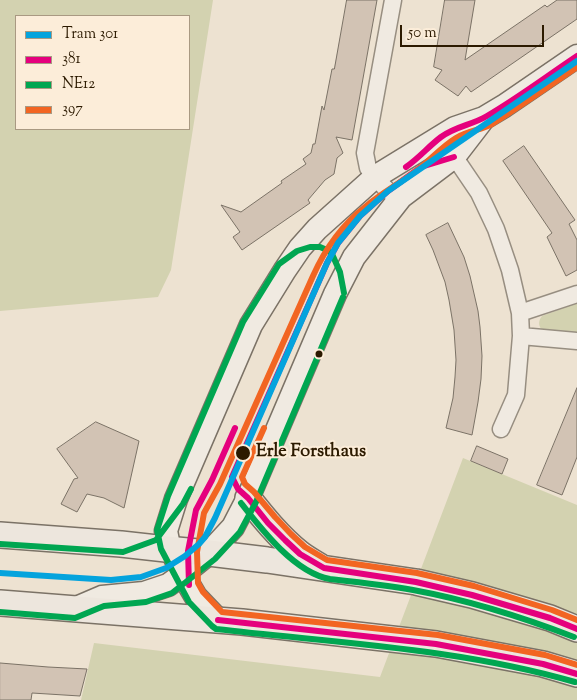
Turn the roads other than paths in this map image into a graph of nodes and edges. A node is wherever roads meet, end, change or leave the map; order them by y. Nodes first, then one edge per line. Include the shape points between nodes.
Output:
1 (393, 0) edge
2 (577, 56) edge
3 (484, 118) junction
4 (441, 137) junction
5 (454, 157) junction
6 (375, 177) junction
7 (401, 197) junction
8 (577, 294) edge
9 (520, 313) junction
10 (522, 336) junction
11 (577, 341) edge
12 (501, 429) dead end
13 (248, 498) junction
14 (176, 499) junction
15 (0, 535) edge
16 (121, 544) junction
17 (171, 550) junction
18 (208, 553) junction
19 (324, 568) junction
20 (183, 574) junction
21 (0, 603) edge
22 (74, 609) junction
23 (218, 620) junction
24 (577, 630) edge
25 (577, 674) edge

1 - 6 street via 365,153 368,168
2 - 3 main road
3 - 4 main road via 455,128
3 - 5 main road
4 - 5 street
4 - 6 main road
5 - 7 main road
5 - 9 street via 479,193 496,229
6 - 7 street via 388,191
6 - 14 main road via 300,248 263,304
7 - 13 main road via 354,257 335,294
8 - 9 street
9 - 10 street
10 - 11 street
10 - 12 street via 516,395
13 - 18 main road via 233,527
13 - 19 main road via 300,554
14 - 16 main road via 150,533
14 - 17 main road via 166,531
15 - 16 main road
16 - 17 main road
17 - 18 main road
17 - 20 main road
18 - 19 main road
18 - 20 main road
19 - 24 main road via 416,582 472,595 550,618
20 - 22 main road via 156,590 102,597
20 - 23 main road via 196,597
21 - 22 main road
22 - 23 main road
23 - 25 main road via 436,644 543,664

